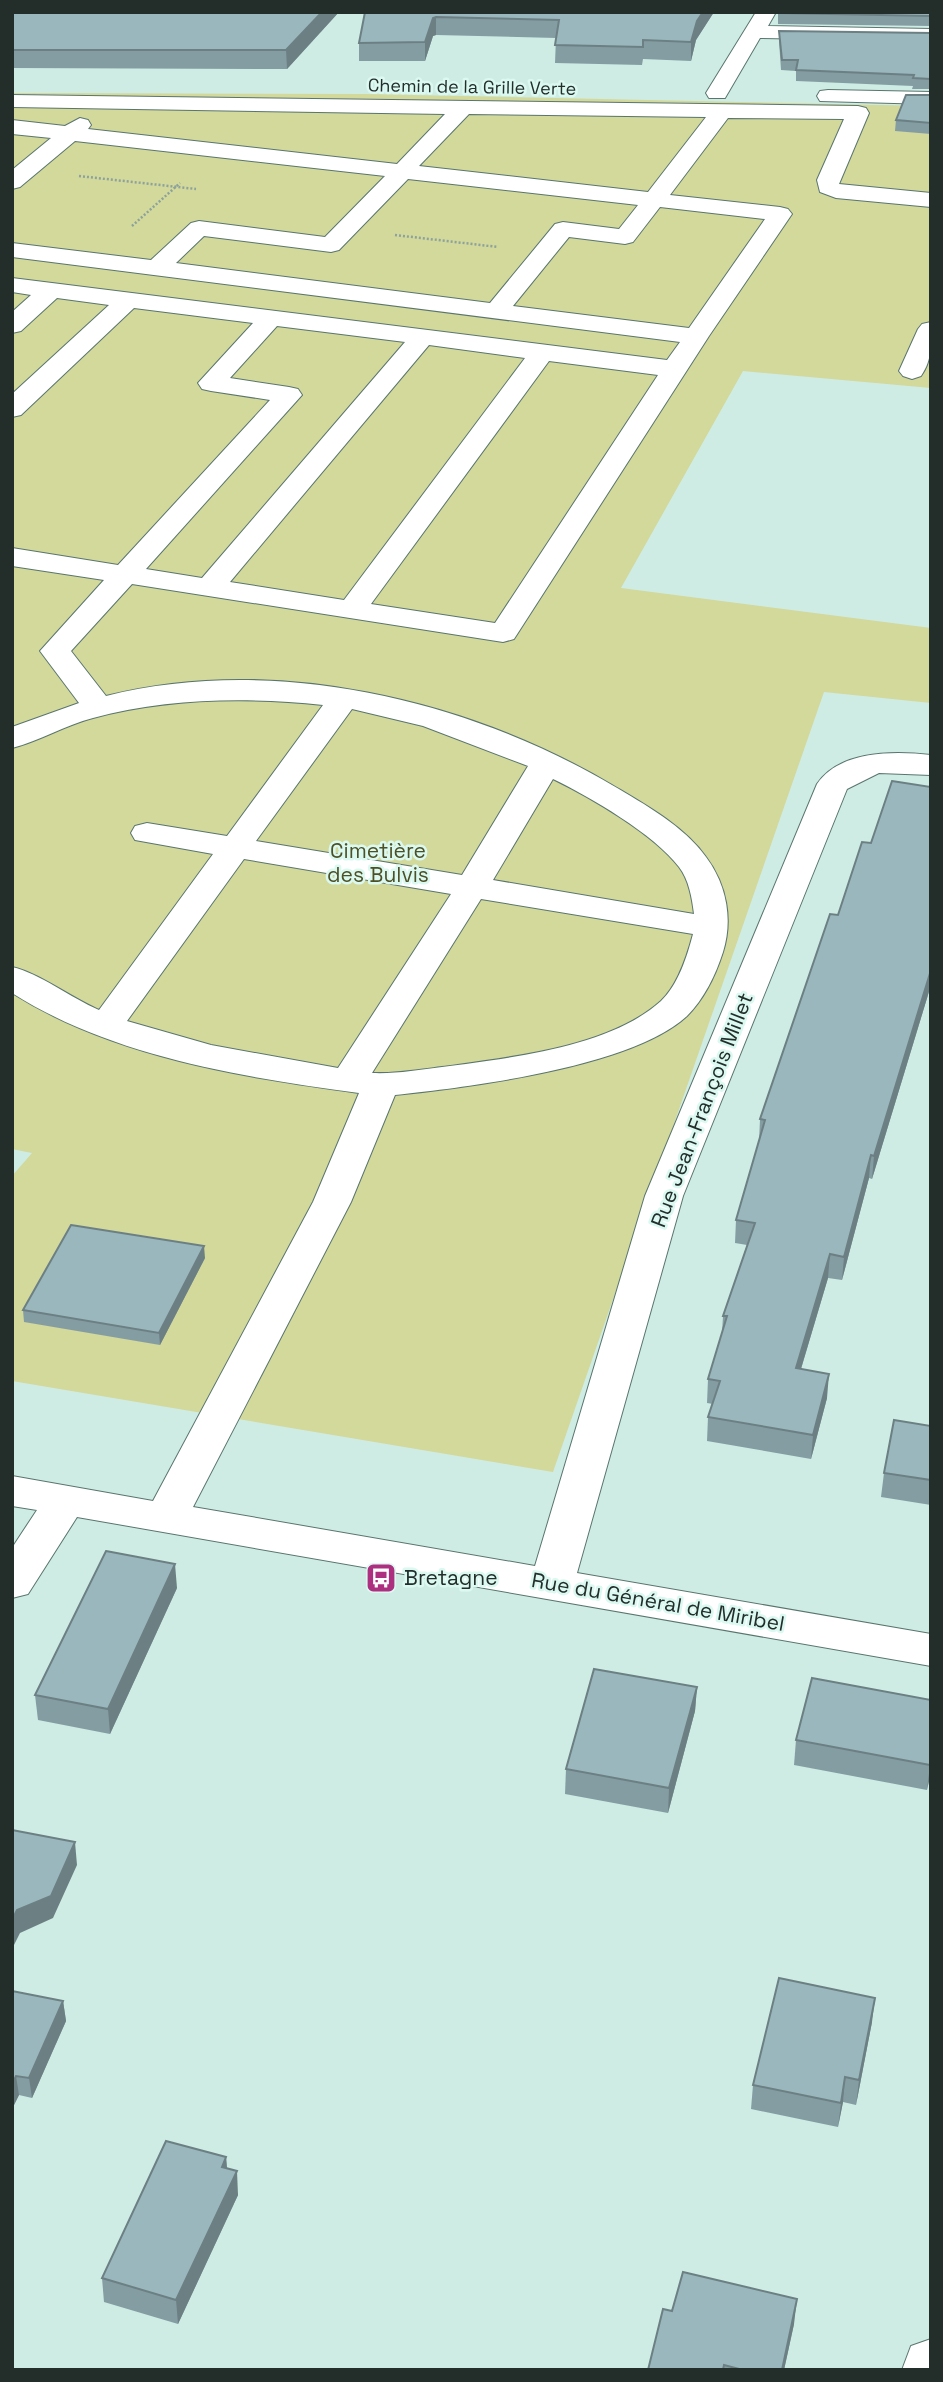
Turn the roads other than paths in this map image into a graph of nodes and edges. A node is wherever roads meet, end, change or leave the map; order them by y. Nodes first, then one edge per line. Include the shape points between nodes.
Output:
1 (766, 12) edge
2 (753, 32) junction
3 (931, 35) edge
4 (12, 84) edge
5 (342, 85) dead end
6 (474, 91) junction
7 (931, 99) edge
8 (12, 101) edge
9 (720, 101) junction
10 (107, 102) junction
11 (12, 127) edge
12 (70, 134) junction
13 (403, 171) junction
14 (19, 176) edge
15 (654, 199) junction
16 (931, 200) edge
17 (12, 250) edge
18 (155, 270) junction
19 (12, 285) edge
20 (51, 290) junction
21 (128, 299) junction
22 (496, 311) junction
23 (271, 318) junction
24 (12, 326) edge
25 (931, 329) edge
26 (696, 336) junction
27 (423, 337) junction
28 (542, 352) junction
29 (675, 369) junction
30 (912, 370) dead end
31 (12, 409) edge
32 (12, 557) edge
33 (125, 574) junction
34 (210, 587) junction
35 (352, 609) junction
36 (344, 698) junction
37 (99, 706) junction
38 (12, 739) edge
39 (547, 762) junction
40 (931, 765) edge
41 (147, 833) dead end
42 (234, 848) junction
43 (472, 887) junction
44 (712, 927) junction
45 (12, 977) edge
46 (106, 1025) junction
47 (365, 1082) junction
48 (12, 1491) edge
49 (66, 1500) junction
50 (166, 1518) junction
51 (12, 1583) edge
52 (552, 1584) junction
53 (931, 1650) edge
54 (931, 2364) edge
55 (930, 2370) edge

1 - 2 street
2 - 3 street
2 - 9 street
4 - 5 street, Chemin de la Grille Verte
6 - 9 street
6 - 9 street, Chemin de la Grille Verte
6 - 10 street
6 - 13 street
7 - 9 street, Chemin de la Grille Verte
8 - 10 street
9 - 15 street
9 - 16 street via 858,113 828,187
10 - 12 street
11 - 12 street
12 - 13 street
12 - 14 street
13 - 15 street
13 - 18 street via 331,245 199,228
15 - 22 street via 625,237 563,229
15 - 26 street via 780,214
17 - 18 street
18 - 22 street
19 - 20 street
20 - 21 street
20 - 24 street
21 - 23 street
21 - 31 street
22 - 26 street
23 - 27 street
23 - 33 street via 211,383 289,395
25 - 30 street
26 - 29 street
27 - 28 street
27 - 34 street
28 - 29 street
28 - 35 street
29 - 35 street via 503,633
32 - 33 street
33 - 34 street
33 - 37 street via 55,651
34 - 35 street
36 - 37 street via 254,691 160,696
36 - 39 street via 426,719
36 - 42 street
37 - 38 street
39 - 43 street
39 - 44 street via 611,796 682,850 704,880
40 - 52 street, Rue Jean-François Millet via 900,760 859,766 833,784 664,1196
41 - 42 street
42 - 43 street
42 - 46 street
43 - 44 street
43 - 47 street
44 - 47 street via 688,991 672,1010 637,1030 567,1056 484,1071
45 - 46 street via 60,1006
46 - 47 street via 207,1055
47 - 50 street via 332,1202
48 - 49 street, Rue du Général de Miribel
49 - 50 street, Rue du Général de Miribel
49 - 51 street
50 - 52 street, Rue du Général de Miribel
52 - 53 street, Rue du Général de Miribel
54 - 55 street

